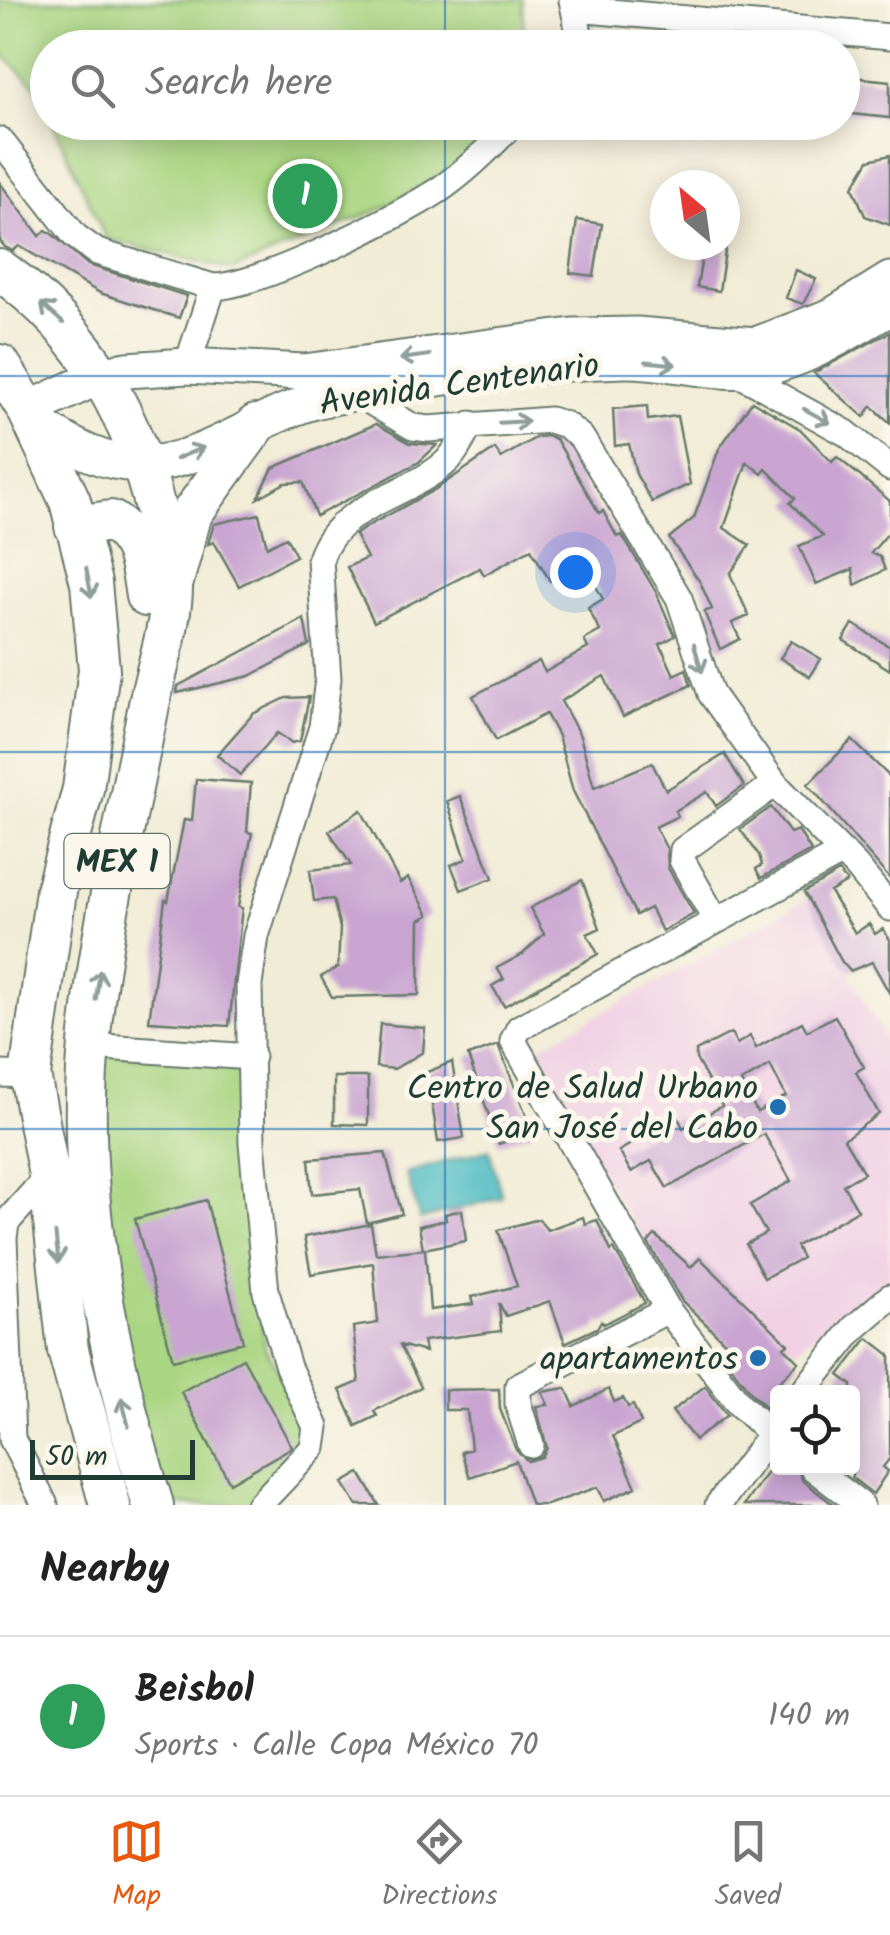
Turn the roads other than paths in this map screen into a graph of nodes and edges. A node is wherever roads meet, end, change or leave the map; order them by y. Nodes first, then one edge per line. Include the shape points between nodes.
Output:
1 (574, 5) edge
2 (579, 30) edge
3 (821, 30) edge
4 (860, 34) edge
5 (890, 37) edge
6 (0, 140) edge
7 (497, 140) edge
8 (0, 270) edge
9 (890, 280) edge
10 (213, 287) junction
11 (890, 308) edge
12 (0, 364) edge
13 (187, 366) junction
14 (738, 372) junction
15 (104, 374) junction
16 (356, 393) junction
17 (31, 416) junction
18 (471, 424) junction
19 (256, 425) junction
20 (146, 464) junction
21 (890, 468) edge
22 (75, 526) junction
23 (172, 584) junction
24 (154, 680) junction
25 (776, 784) junction
26 (843, 852) junction
27 (890, 908) edge
28 (716, 921) junction
29 (89, 1046) junction
30 (252, 1058) junction
31 (15, 1075) edge
32 (49, 1175) junction
33 (890, 1297) edge
34 (668, 1310) junction
35 (3, 1362) edge
36 (809, 1385) edge
37 (770, 1429) edge
38 (770, 1439) edge
39 (531, 1446) dead end
40 (822, 1475) edge
41 (105, 1498) edge
42 (265, 1503) edge
43 (46, 1505) edge
44 (153, 1505) edge
45 (718, 1505) edge
46 (862, 1505) edge

1 - 2 street
1 - 3 street
4 - 5 street
6 - 10 street via 58,216 97,252
7 - 10 street via 438,190 311,255 238,286
15 -> 8 main road, MEX 1 via 61,320
9 -> 13 main road, Avenida Centenario via 832,316 756,346 572,336 304,372
10 - 13 street
11 - 14 main road, Avenida Centenario via 809,353
12 - 17 main road, MEX 1
13 - 15 main road, Avenida Centenario
16 -> 14 main road, Avenida Centenario via 574,362 629,360
14 -> 21 street via 846,432
15 - 17 main road, Avenida Centenario
15 - 20 main road, MEX 1
16 - 18 street via 413,427
16 - 19 main road, Avenida Centenario
17 - 20 main road, Avenida Centenario via 78,450
17 - 22 main road, MEX 1
18 -> 25 street via 550,420 581,437 680,598 712,694
18 - 30 street via 441,467 345,522 325,543 320,559 328,679 322,727 256,936 249,985
20 -> 19 main road, Avenida Centenario via 173,460
19 - 23 main road via 192,513
20 - 23 main road, MEX 1
22 - 24 main road via 111,521 130,535 140,555
22 -> 31 main road, MEX 1 via 90,583 99,670 83,789
23 - 24 main road, MEX 1
29 -> 24 main road, MEX 1 via 115,870
25 - 26 street
25 - 28 street via 683,850 682,860
26 - 27 street
26 - 28 street
28 - 34 street via 514,1035 516,1050
29 - 30 street
44 -> 29 main road, MEX 1 via 107,1332 90,1168
30 - 42 street via 252,1143 266,1292 288,1367 316,1427 312,1448
31 - 32 main road, MEX 1
32 - 35 street via 6,1223
32 -> 41 main road, MEX 1 via 68,1350
33 - 36 street via 854,1328
34 - 37 street via 739,1404
34 - 39 street via 518,1386
35 - 43 street via 12,1439
38 - 45 street
40 - 46 street

